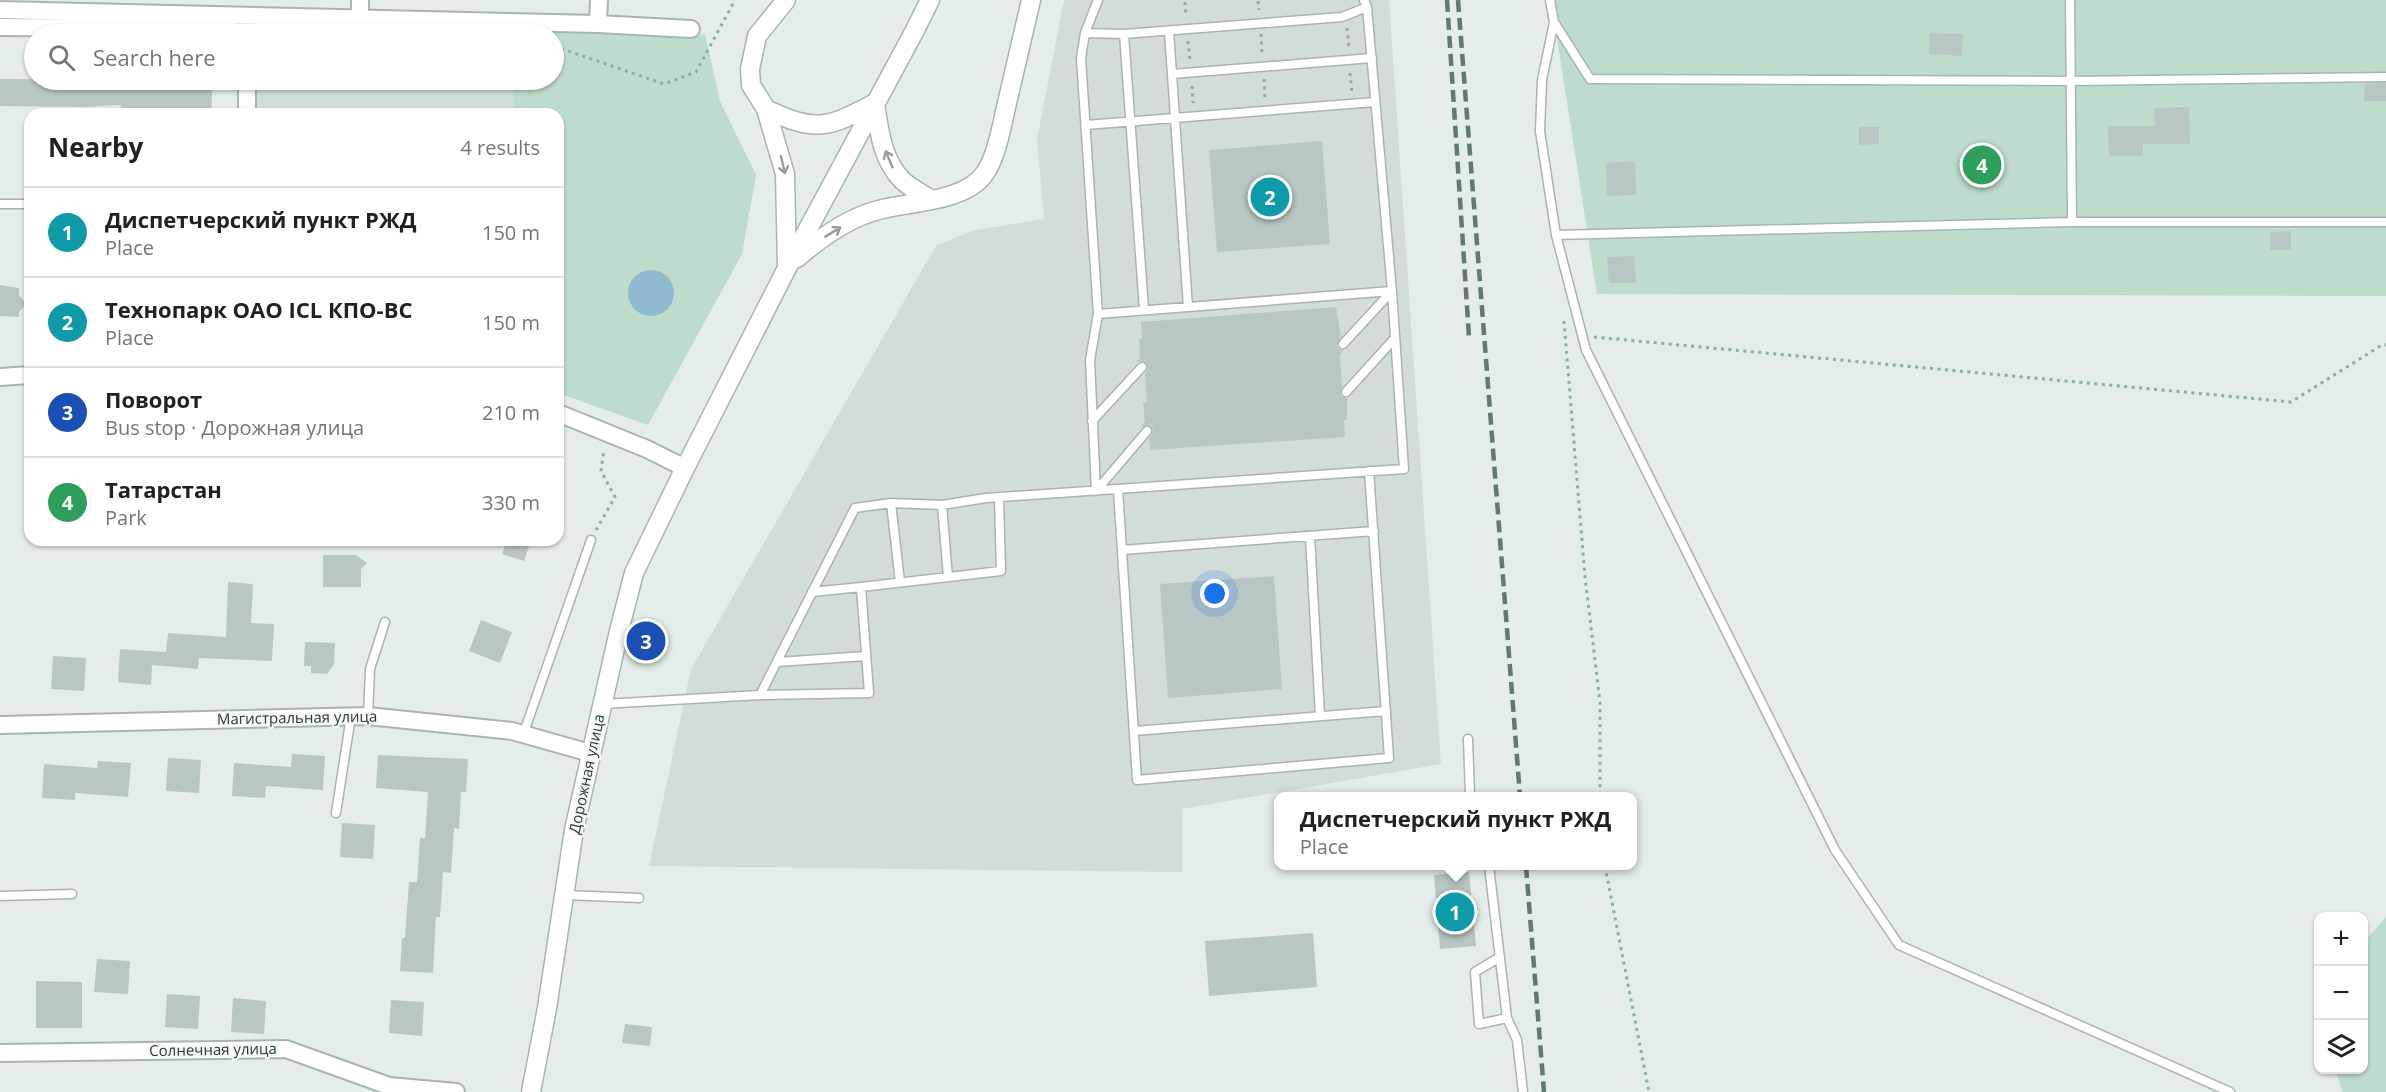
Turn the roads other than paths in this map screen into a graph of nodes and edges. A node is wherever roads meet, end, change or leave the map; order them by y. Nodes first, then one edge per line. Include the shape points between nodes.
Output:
1 (360, 0) edge
2 (599, 0) edge
3 (786, 0) edge
4 (930, 0) edge
5 (1031, 0) edge
6 (1098, 0) edge
7 (1550, 0) edge
8 (2070, 0) edge
9 (1366, 3) edge
10 (122, 7) edge
11 (0, 10) edge
12 (360, 18) junction
13 (1554, 22) junction
14 (598, 24) junction
15 (0, 27) edge
16 (24, 27) edge
17 (691, 29) dead end
18 (1169, 31) junction
19 (1085, 33) junction
20 (1124, 34) junction
21 (1372, 58) junction
22 (1172, 74) junction
23 (2386, 77) edge
24 (2071, 81) junction
25 (247, 90) edge
26 (1375, 102) junction
27 (875, 103) junction
28 (247, 108) edge
29 (766, 109) junction
30 (1175, 119) junction
31 (1130, 122) junction
32 (1086, 125) junction
33 (930, 199) junction
34 (0, 204) edge
35 (24, 204) edge
36 (2072, 222) junction
37 (2386, 222) edge
38 (1556, 235) junction
39 (787, 268) junction
40 (1392, 291) junction
41 (1188, 307) junction
42 (1144, 309) junction
43 (1098, 314) junction
44 (1395, 338) junction
45 (1343, 344) dead end
46 (1142, 367) dead end
47 (24, 375) edge
48 (0, 377) edge
49 (1346, 392) dead end
50 (564, 415) edge
51 (1092, 421) junction
52 (1147, 431) dead end
53 (685, 468) junction
54 (1370, 471) junction
55 (1118, 489) junction
56 (1096, 491) junction
57 (999, 498) junction
58 (891, 503) junction
59 (942, 504) junction
60 (1374, 531) junction
61 (1310, 536) junction
62 (591, 540) road end
63 (1122, 550) junction
64 (948, 577) junction
65 (900, 582) junction
66 (861, 587) junction
67 (812, 592) junction
68 (385, 622) dead end
69 (867, 656) junction
70 (777, 662) junction
71 (760, 695) junction
72 (603, 704) junction
73 (1386, 711) junction
74 (360, 716) junction
75 (1320, 716) junction
76 (0, 725) edge
77 (1134, 731) junction
78 (524, 735) junction
79 (1468, 739) dead end
80 (590, 753) junction
81 (1470, 792) edge
82 (336, 813) dead end
83 (1489, 870) edge
84 (72, 894) dead end
85 (565, 895) junction
86 (0, 896) edge
87 (639, 898) dead end
88 (1500, 957) junction
89 (1507, 1018) junction
90 (0, 1053) edge
91 (456, 1092) edge
92 (531, 1092) edge
93 (1523, 1092) edge
94 (2230, 1092) edge

1 - 12 street
2 - 14 street
3 - 29 street via 757,36 753,48 751,85
4 - 27 street, Дорожная улица
5 - 33 street via 1000,132 986,172 975,185 958,195
6 - 19 lane
7 - 13 lane
8 - 24 lane
9 - 18 lane via 1342,17
9 - 21 lane
10 - 11 street
10 - 12 street
12 - 14 street
13 - 24 lane via 1590,79
13 - 38 lane via 1542,80 1540,131
14 - 17 street
15 - 16 street
18 - 20 lane
18 - 22 lane
19 - 20 lane
19 - 32 lane via 1081,58
20 - 31 lane
21 - 22 lane
21 - 26 lane
22 - 30 lane
23 - 24 lane
24 - 36 lane
25 - 28 street
26 - 30 lane
26 - 40 lane
27 - 29 street via 842,121 818,126 791,121
33 -> 27 street via 903,181 890,165 879,134
27 - 39 street, Дорожная улица
29 -> 39 street via 786,174
30 - 31 lane
30 - 41 lane
31 - 32 lane
31 - 42 lane
32 - 43 lane
39 -> 33 street via 814,243 854,220 874,211
34 - 35 lane
36 - 37 lane
36 - 38 lane
38 - 94 lane via 1586,350 1835,850 1899,945
39 - 53 street, Дорожная улица
40 - 41 lane
40 - 44 lane
40 - 45 lane
41 - 42 lane
42 - 43 lane
43 - 51 lane via 1090,360
44 - 49 lane
44 - 54 lane via 1404,469
46 - 51 lane
47 - 48 street
50 - 53 street
51 - 56 lane
52 - 56 lane
53 - 72 street, Дорожная улица via 634,573
54 - 55 lane
54 - 60 lane
55 - 56 lane
55 - 63 lane
56 - 57 lane
57 - 59 lane
57 - 64 lane via 1001,571
58 - 59 lane
58 - 65 lane
58 - 67 lane via 855,508
59 - 64 lane
60 - 61 lane
60 - 73 lane
61 - 63 lane
61 - 75 lane
62 - 78 lane
63 - 77 lane
64 - 65 lane
65 - 66 lane
66 - 67 lane
66 - 69 lane
67 - 70 lane
68 - 74 lane
69 - 70 lane
69 - 71 lane via 869,693
70 - 71 lane
71 - 72 lane
72 - 80 street, Дорожная улица
73 - 75 lane
73 - 77 lane via 1389,759 1137,780
74 - 76 street, Магистральная улица
74 - 78 street, Магистральная улица
74 - 82 lane
75 - 77 lane
78 - 80 street, Магистральная улица
79 - 81 lane
80 - 85 street, Дорожная улица
83 - 88 lane
84 - 86 lane
85 - 87 lane
85 - 92 street, Дорожная улица
88 - 89 lane
88 - 89 lane via 1475,972 1479,1024
89 - 93 lane via 1517,1040
90 - 91 street, Солнечная улица via 286,1049 389,1086

